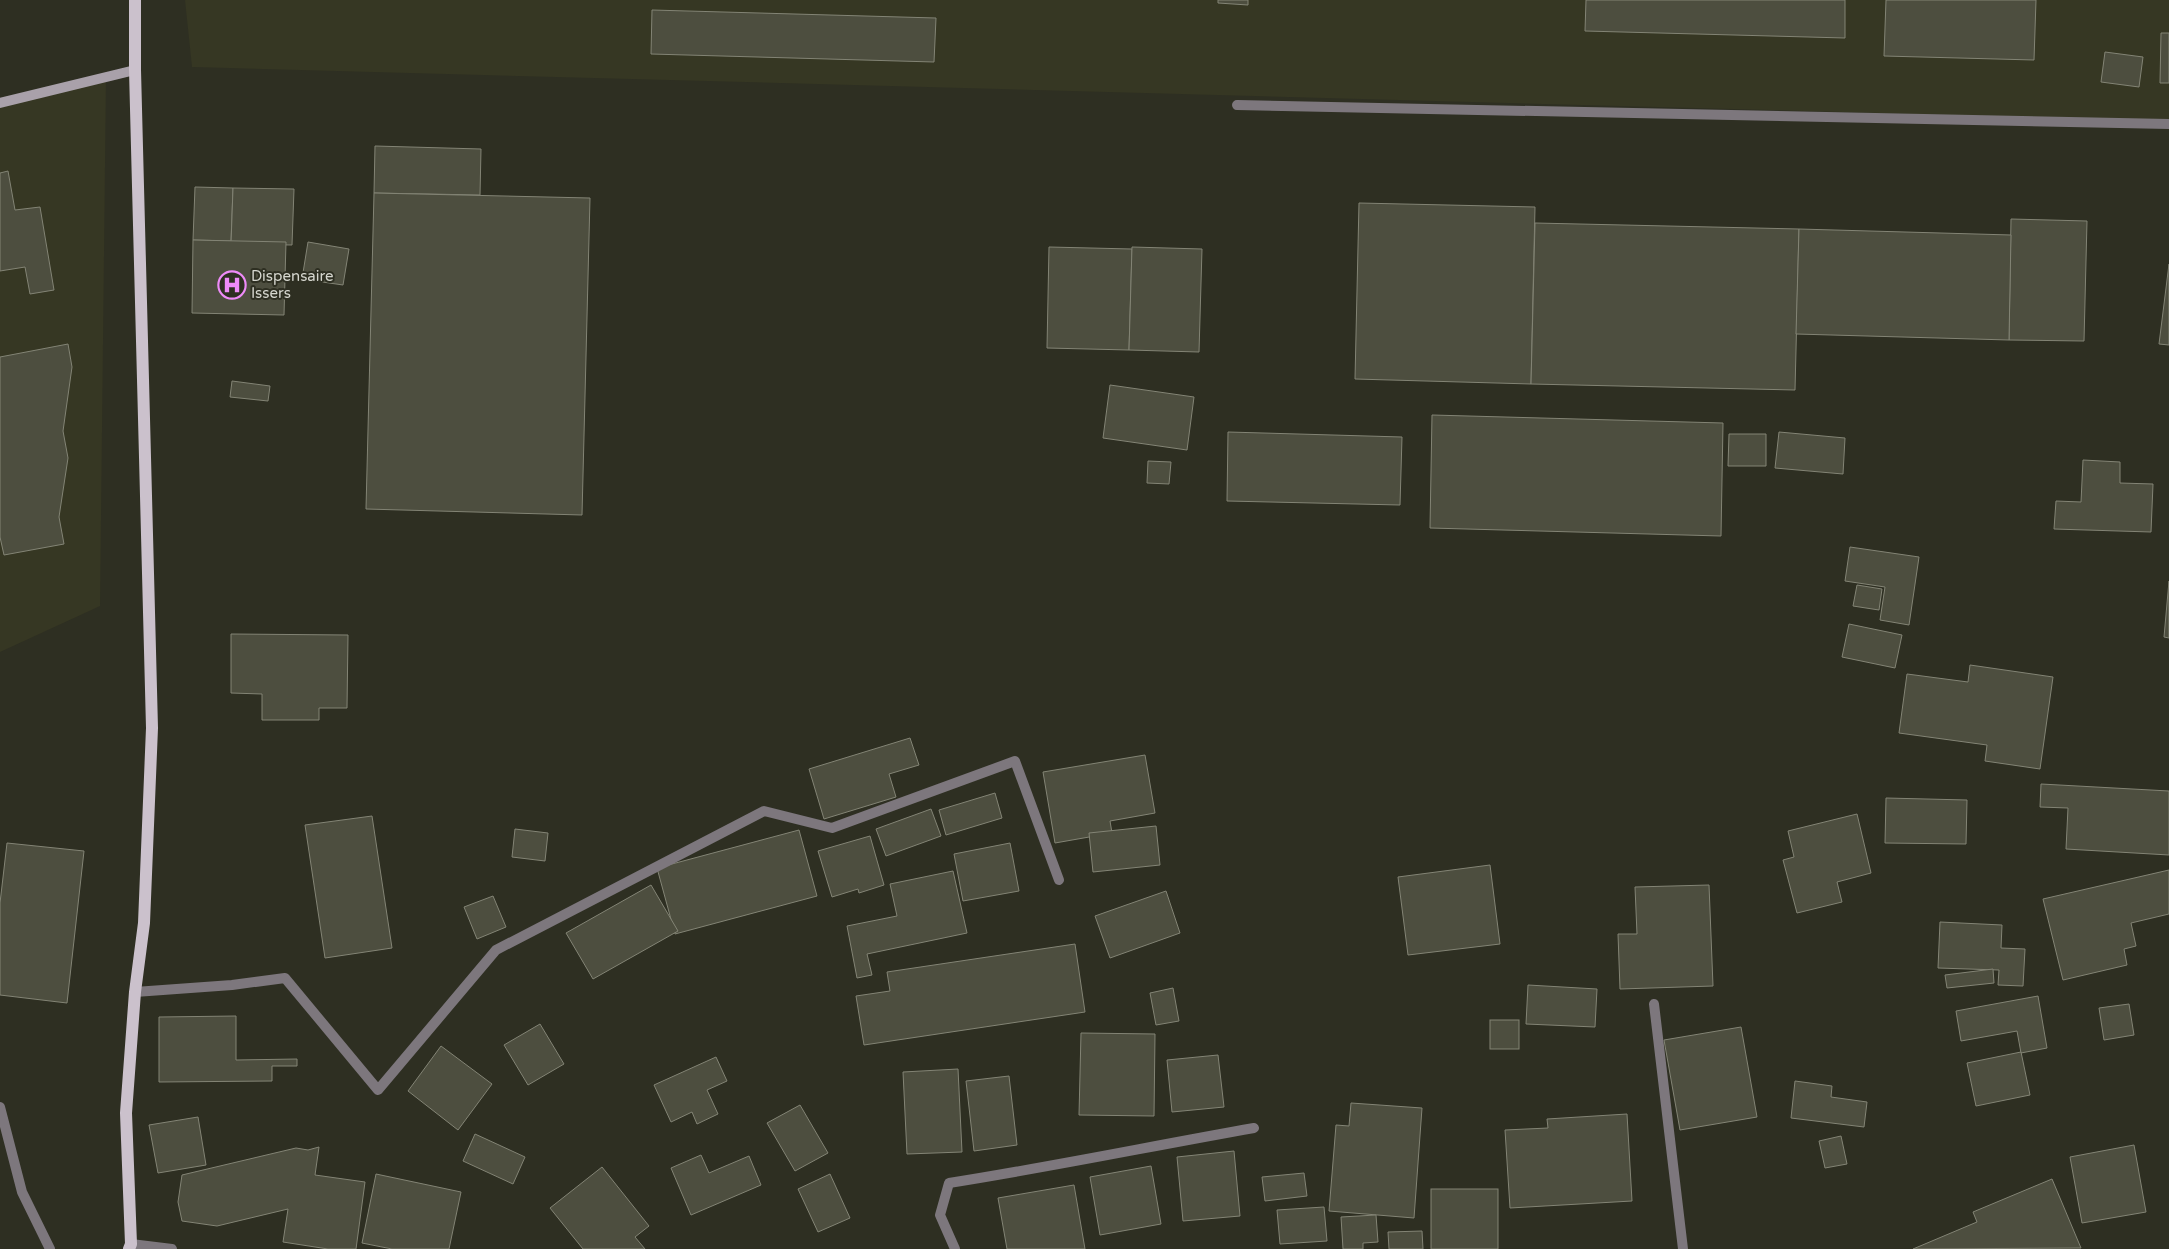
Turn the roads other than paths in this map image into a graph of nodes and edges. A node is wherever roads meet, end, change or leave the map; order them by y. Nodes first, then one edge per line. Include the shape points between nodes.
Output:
1 (135, 0) edge
2 (135, 70) junction
3 (0, 102) edge
4 (1236, 106) dead end
5 (2169, 124) edge
6 (1059, 880) dead end
7 (135, 992) junction
8 (1654, 1004) dead end
9 (0, 1107) edge
10 (1254, 1128) dead end
11 (130, 1246) edge
12 (50, 1249) edge
13 (172, 1249) edge
14 (955, 1249) edge
15 (1683, 1249) edge

1 - 2 main road
2 - 3 main road
2 - 7 main road via 152,728 144,923
4 - 5 street
6 - 7 street via 1015,761 832,828 764,811 496,950 378,1090 285,978 232,986
7 - 11 main road via 126,1113
8 - 15 street
9 - 12 street via 22,1192
10 - 14 street via 950,1183 940,1214
11 - 13 street

